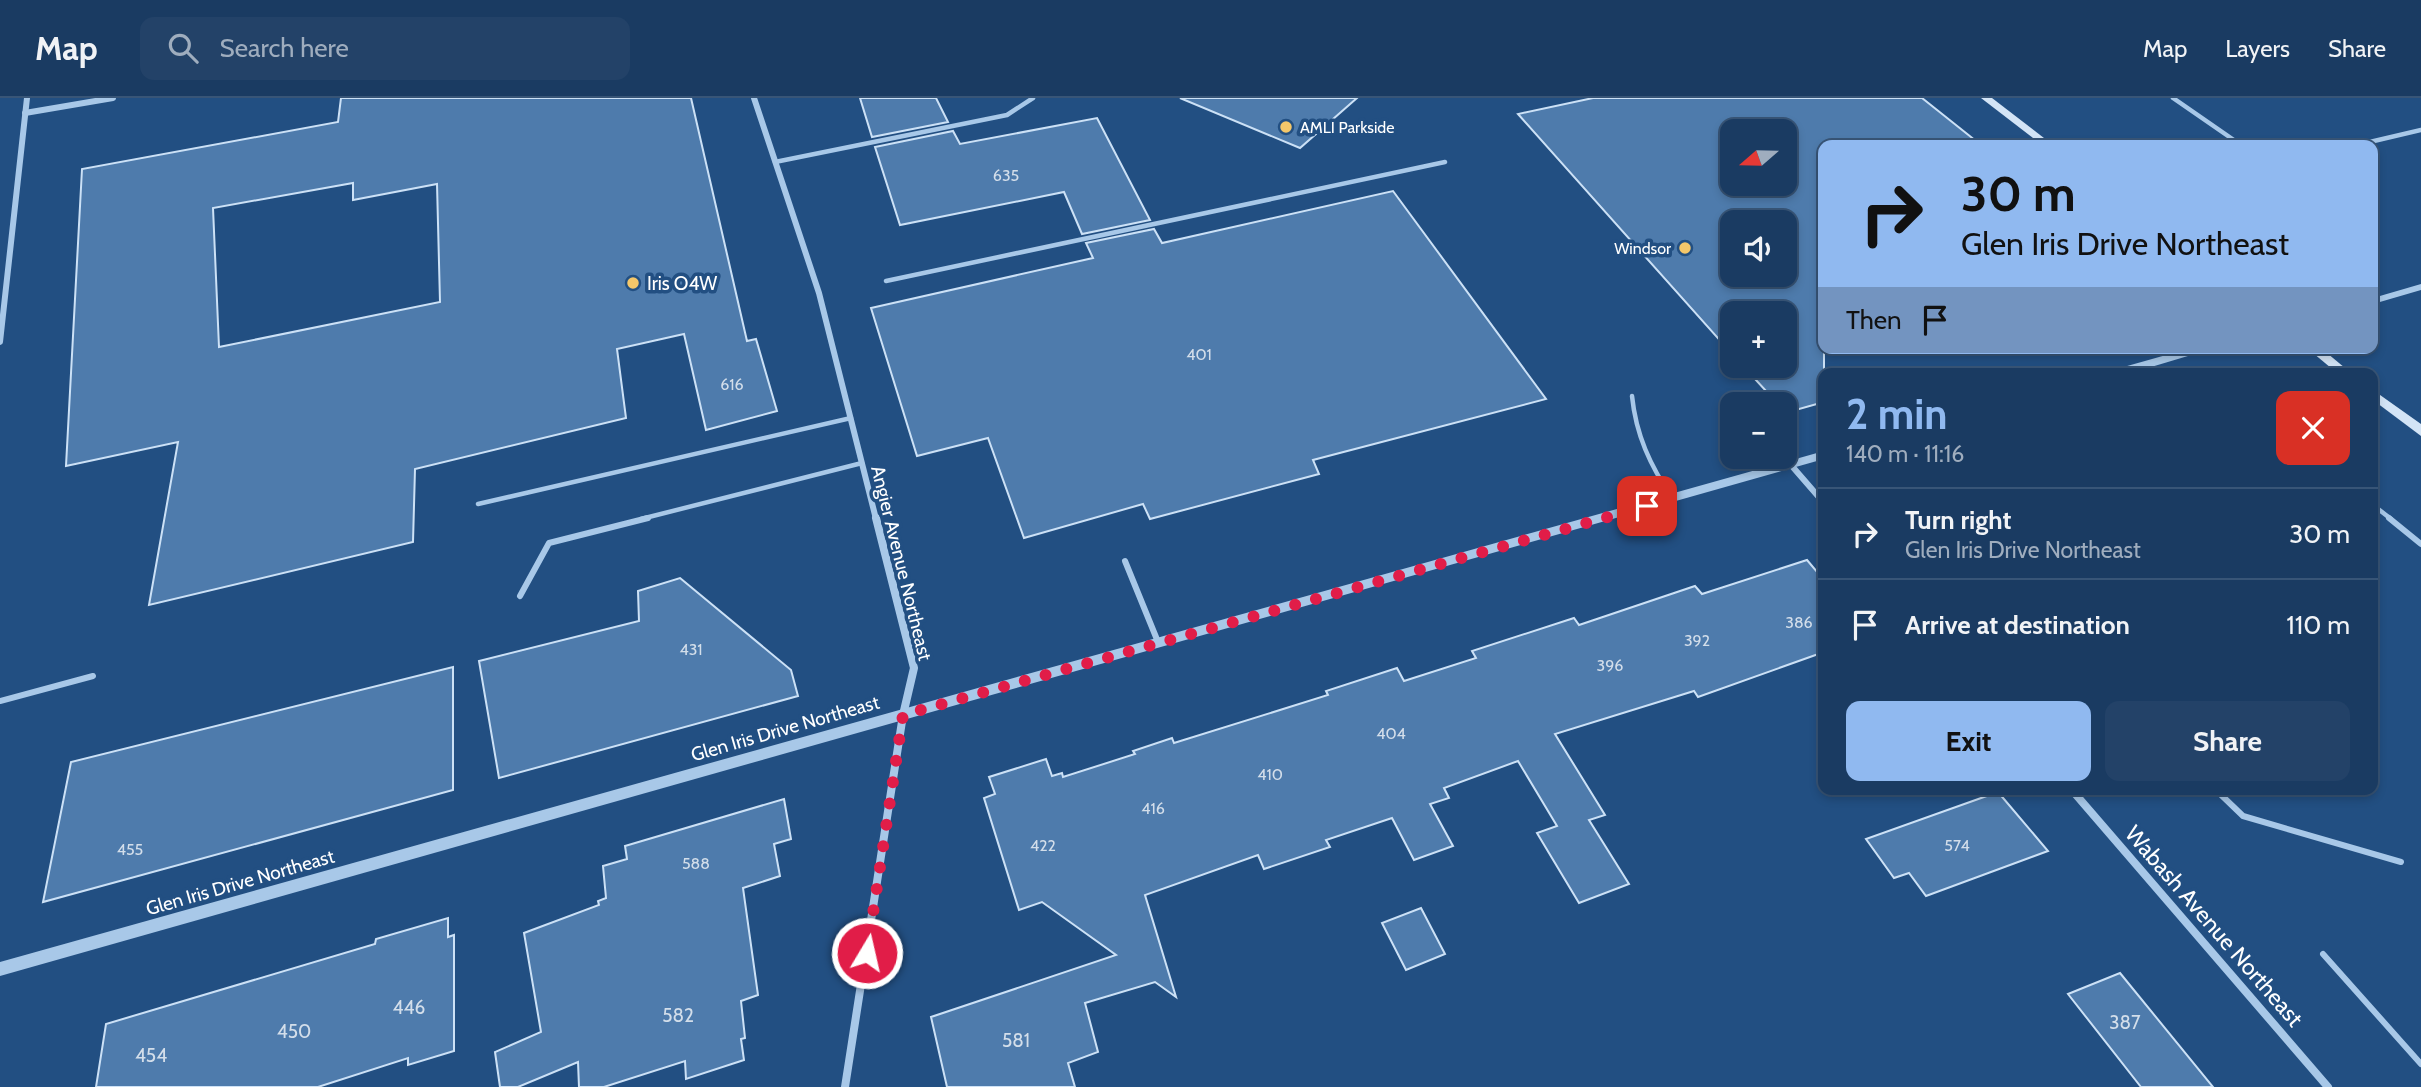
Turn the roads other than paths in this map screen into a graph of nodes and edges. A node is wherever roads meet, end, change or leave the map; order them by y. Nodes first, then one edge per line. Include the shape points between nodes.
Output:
1 (27, 98) edge
2 (113, 98) edge
3 (754, 98) edge
4 (1033, 98) edge
5 (1986, 98) edge
6 (2173, 98) edge
7 (25, 113) junction
8 (2421, 130) edge
9 (2041, 140) edge
10 (2234, 140) edge
11 (2378, 140) edge
12 (775, 162) junction
13 (1446, 162) dead end
14 (886, 281) dead end
15 (2421, 287) edge
16 (2, 295) edge
17 (2378, 299) edge
18 (0, 342) edge
19 (2183, 354) edge
20 (2321, 354) edge
21 (2134, 368) edge
22 (2339, 368) edge
23 (1632, 396) dead end
24 (2378, 398) edge
25 (851, 418) junction
26 (2421, 431) edge
27 (1818, 457) edge
28 (1797, 463) edge
29 (862, 464) junction
30 (1777, 469) edge
31 (1794, 469) edge
32 (1818, 496) edge
33 (1673, 499) junction
34 (478, 504) dead end
35 (2378, 509) edge
36 (2421, 544) edge
37 (1125, 561) dead end
38 (520, 596) dead end
39 (1158, 643) junction
40 (93, 676) dead end
41 (0, 701) edge
42 (903, 715) junction
43 (2076, 795) edge
44 (2221, 795) edge
45 (2401, 862) dead end
46 (2323, 954) dead end
47 (0, 970) edge
48 (2421, 1065) edge
49 (845, 1087) edge
50 (2328, 1087) edge

1 - 7 street
2 - 7 street
3 - 12 street, Angier Avenue Northeast
4 - 12 lane via 1007,115
5 - 9 main road
6 - 10 lane
7 - 16 street
8 - 11 lane
12 - 25 street, Angier Avenue Northeast via 819,293
13 - 14 lane
15 - 17 street
16 - 18 street
19 - 21 street
20 - 22 main road
23 - 33 lane via 1634,426 1652,468
24 - 26 main road
25 - 29 street, Angier Avenue Northeast
25 - 34 lane
27 - 28 street, Glen Iris Drive Northeast
29 - 38 lane via 549,543
29 - 42 street, Angier Avenue Northeast via 914,668
30 - 33 street, Glen Iris Drive Northeast
31 - 32 street
33 - 39 street, Glen Iris Drive Northeast
35 - 36 lane
37 - 39 lane
39 - 42 street, Glen Iris Drive Northeast
40 - 41 lane
42 - 47 street, Glen Iris Drive Northeast
42 - 49 street, Angier Avenue Northeast
43 - 50 street, Wabash Avenue Northeast
44 - 45 lane via 2243,816
46 - 48 lane

